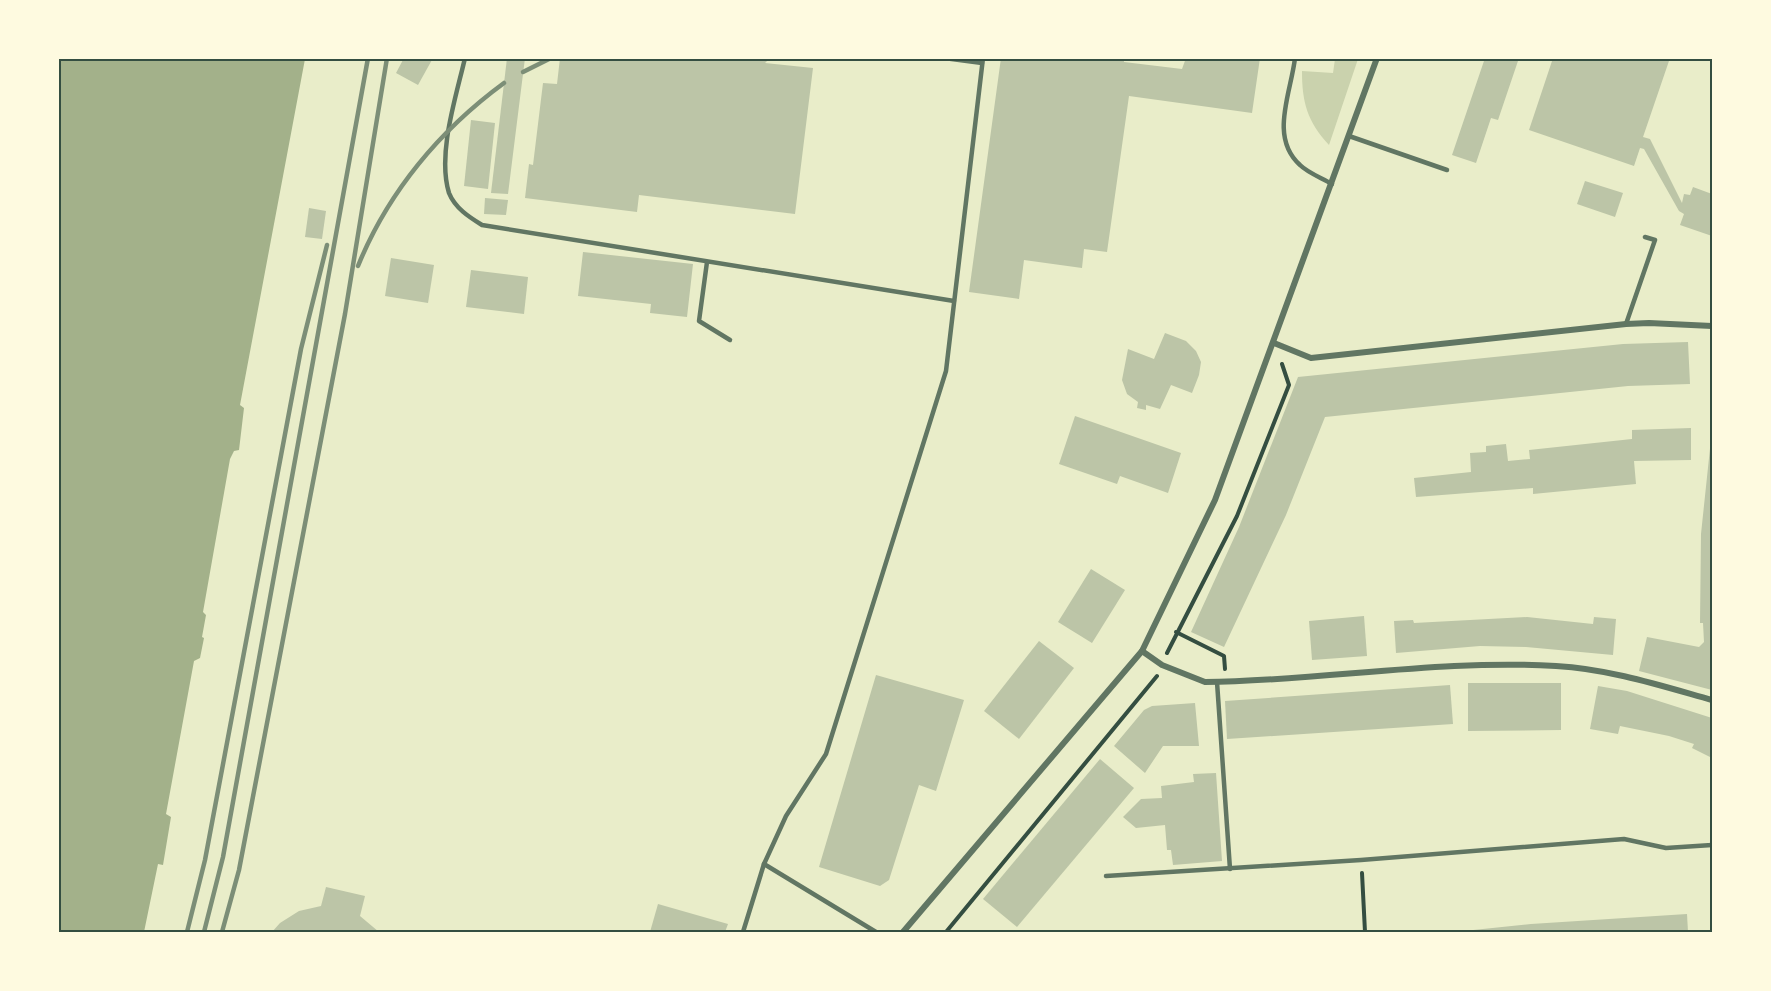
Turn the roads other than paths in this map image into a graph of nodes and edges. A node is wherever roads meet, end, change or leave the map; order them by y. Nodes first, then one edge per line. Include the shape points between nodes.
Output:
1 (465, 58) edge
2 (944, 58) edge
3 (1295, 58) edge
4 (1377, 58) edge
5 (983, 61) edge
6 (1349, 136) junction
7 (1447, 170) dead end
8 (1332, 184) junction
9 (1645, 237) dead end
10 (707, 262) junction
11 (954, 302) junction
12 (1626, 324) junction
13 (1713, 326) edge
14 (730, 340) dead end
15 (1274, 344) junction
16 (1142, 651) junction
17 (1217, 682) junction
18 (1713, 700) edge
19 (1713, 845) edge
20 (764, 864) junction
21 (1230, 869) junction
22 (1106, 876) dead end
23 (742, 933) edge
24 (876, 933) edge
25 (903, 933) edge

1 - 10 lane via 445,168 450,194 463,213 482,225
2 - 5 lane
3 - 8 lane via 1285,106 1284,142 1300,165
4 - 6 street
5 - 11 lane
6 - 7 lane
6 - 8 street
8 - 15 street
9 - 12 lane via 1655,240
10 - 11 lane
10 - 14 lane via 699,321
11 - 20 lane via 946,370 826,753 786,816
12 - 13 street
12 - 15 street via 1311,358
15 - 16 street via 1215,500
16 - 17 street via 1205,682
16 - 25 street
17 - 18 street via 1482,664 1548,666 1637,679
17 - 21 lane
19 - 21 lane via 1666,848 1624,839
20 - 23 lane
20 - 24 lane
21 - 22 lane

